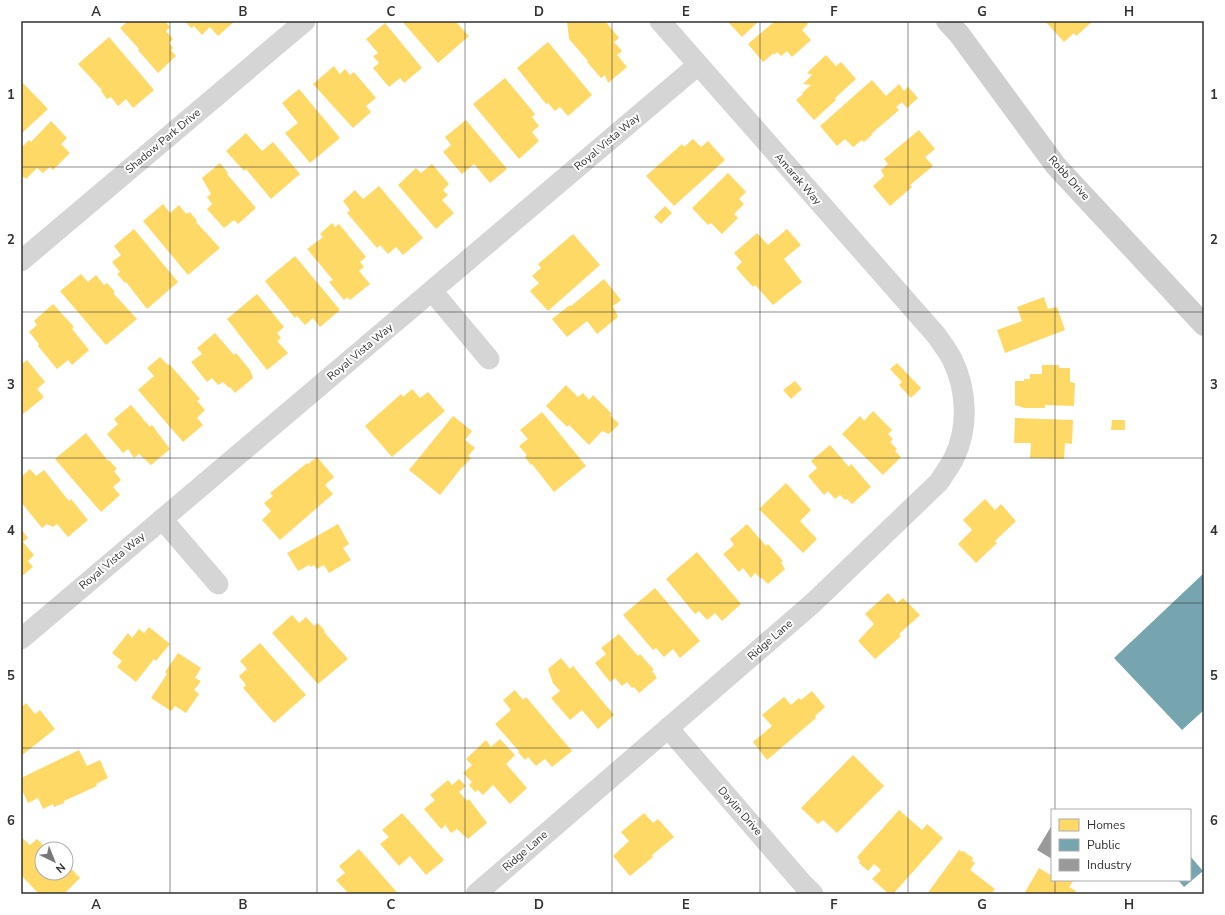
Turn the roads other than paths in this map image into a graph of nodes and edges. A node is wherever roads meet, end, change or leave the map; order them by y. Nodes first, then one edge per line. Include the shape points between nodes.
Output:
1 (304, 21) edge
2 (660, 21) edge
3 (947, 21) edge
4 (698, 65) junction
5 (22, 259) edge
6 (432, 291) junction
7 (1204, 324) edge
8 (937, 336) joint
9 (490, 359) dead end
10 (162, 519) junction
11 (218, 584) dead end
12 (21, 639) edge
13 (668, 728) junction
14 (476, 894) edge
15 (813, 894) edge

1 - 5 street, Shadow Park Drive
2 - 4 street, Amarak Way
3 - 7 main road, Robb Drive via 1056,166
4 - 6 street, Royal Vista Way
4 - 8 street, Amarak Way
6 - 9 street
6 - 10 street, Royal Vista Way
8 - 13 street, Ridge Lane via 952,358 961,384 965,410 962,434 954,458 939,482 813,603
10 - 11 street
10 - 12 street, Royal Vista Way
13 - 14 street, Ridge Lane
13 - 15 street, Daylin Drive

